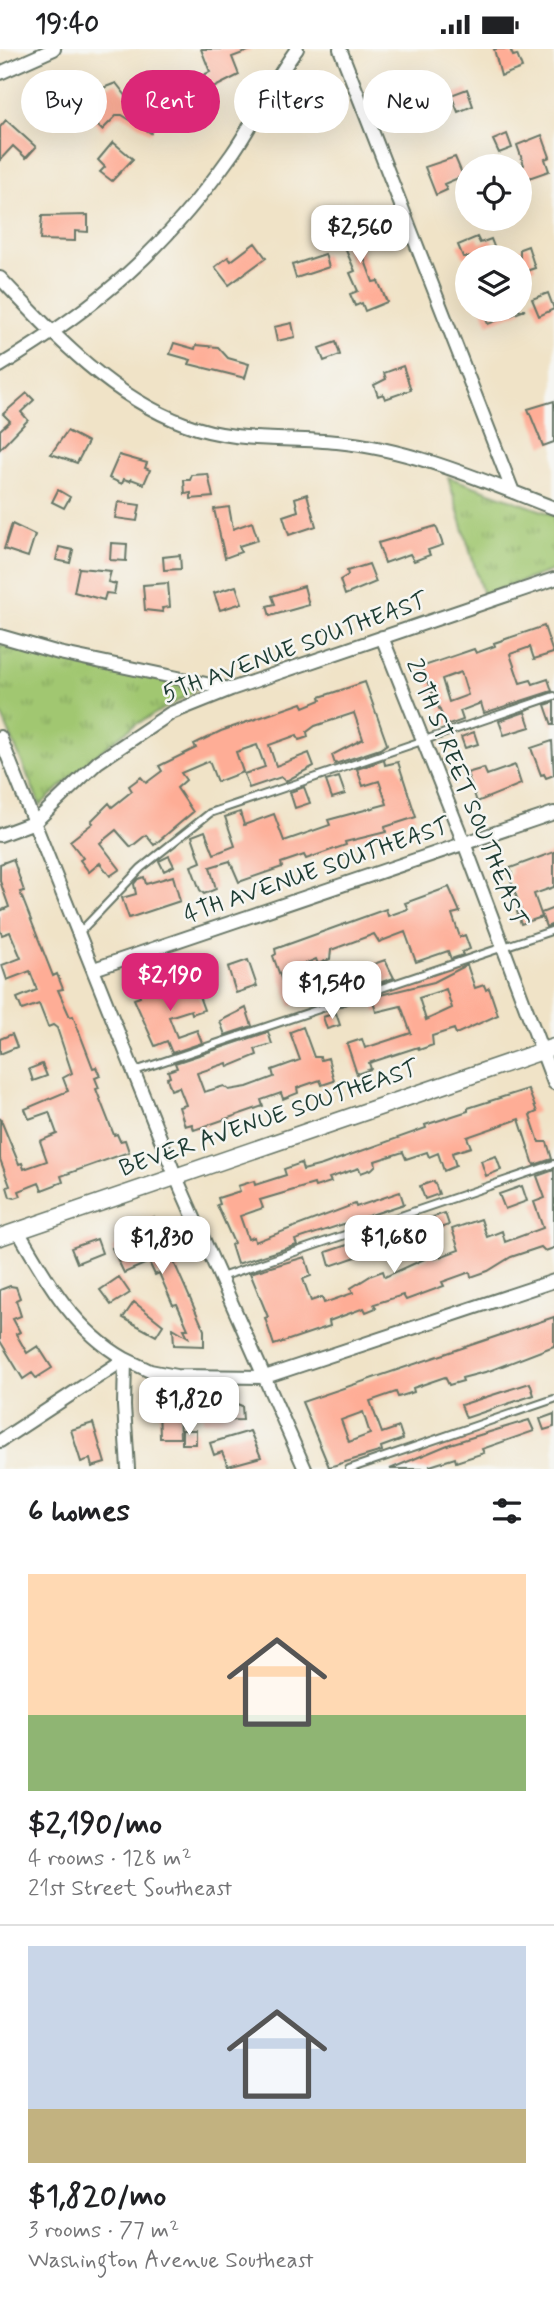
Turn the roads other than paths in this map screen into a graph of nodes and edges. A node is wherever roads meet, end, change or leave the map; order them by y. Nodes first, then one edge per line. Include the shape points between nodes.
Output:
1 (54, 49) edge
2 (297, 49) edge
3 (340, 49) edge
4 (28, 54) edge
5 (0, 73) edge
6 (0, 278) edge
7 (53, 334) junction
8 (0, 366) edge
9 (513, 492) junction
10 (554, 508) edge
11 (554, 579) edge
12 (0, 636) edge
13 (382, 637) junction
14 (231, 689) junction
15 (554, 696) edge
16 (0, 737) edge
17 (423, 740) junction
18 (554, 813) edge
19 (35, 822) junction
20 (0, 835) edge
21 (464, 843) junction
22 (554, 930) edge
23 (79, 933) junction
24 (504, 947) junction
25 (93, 969) junction
26 (549, 1048) edge
27 (133, 1072) junction
28 (554, 1083) edge
29 (554, 1164) edge
30 (175, 1175) junction
31 (18, 1231) junction
32 (0, 1237) edge
33 (220, 1278) junction
34 (554, 1281) edge
35 (125, 1359) junction
36 (265, 1377) junction
37 (554, 1399) edge
38 (0, 1441) edge
39 (128, 1469) edge
40 (304, 1469) edge
41 (349, 1469) edge

1 - 4 street
2 - 7 street via 233,152 183,216 144,261
3 - 9 street
4 - 5 street
6 - 7 street
7 - 8 street
7 - 9 street via 116,386 185,425 227,436 389,450
9 - 10 street
11 - 13 street, 5TH AVENUE SOUTHEAST
12 - 14 street via 58,653
13 - 14 street, 5TH AVENUE SOUTHEAST
13 - 17 street, 20TH STREET SOUTHEAST
14 - 19 street, 5TH AVENUE SOUTHEAST via 171,713 135,736 98,762
15 - 17 lane
16 - 19 street
17 - 21 street, 20TH STREET SOUTHEAST
17 - 23 lane via 210,813 141,868
18 - 21 street, 4TH AVENUE SOUTHEAST
19 - 20 street, 5TH AVENUE SOUTHEAST
19 - 23 street
21 - 24 street, 20TH STREET SOUTHEAST
21 - 25 street, 4TH AVENUE SOUTHEAST
22 - 24 lane
23 - 25 street
24 - 26 street, 20TH STREET SOUTHEAST
24 - 27 lane
25 - 27 street
26 - 28 street, 20TH STREET SOUTHEAST
26 - 30 street, BEVER AVENUE SOUTHEAST
27 - 30 street
29 - 33 lane
30 - 31 street, BEVER AVENUE SOUTHEAST
30 - 33 street
31 - 32 street, BEVER AVENUE SOUTHEAST
31 - 35 street via 73,1316 99,1345
33 - 36 street
34 - 36 street
35 - 36 street via 176,1376
35 - 38 street
35 - 39 street
36 - 40 street
37 - 41 lane

